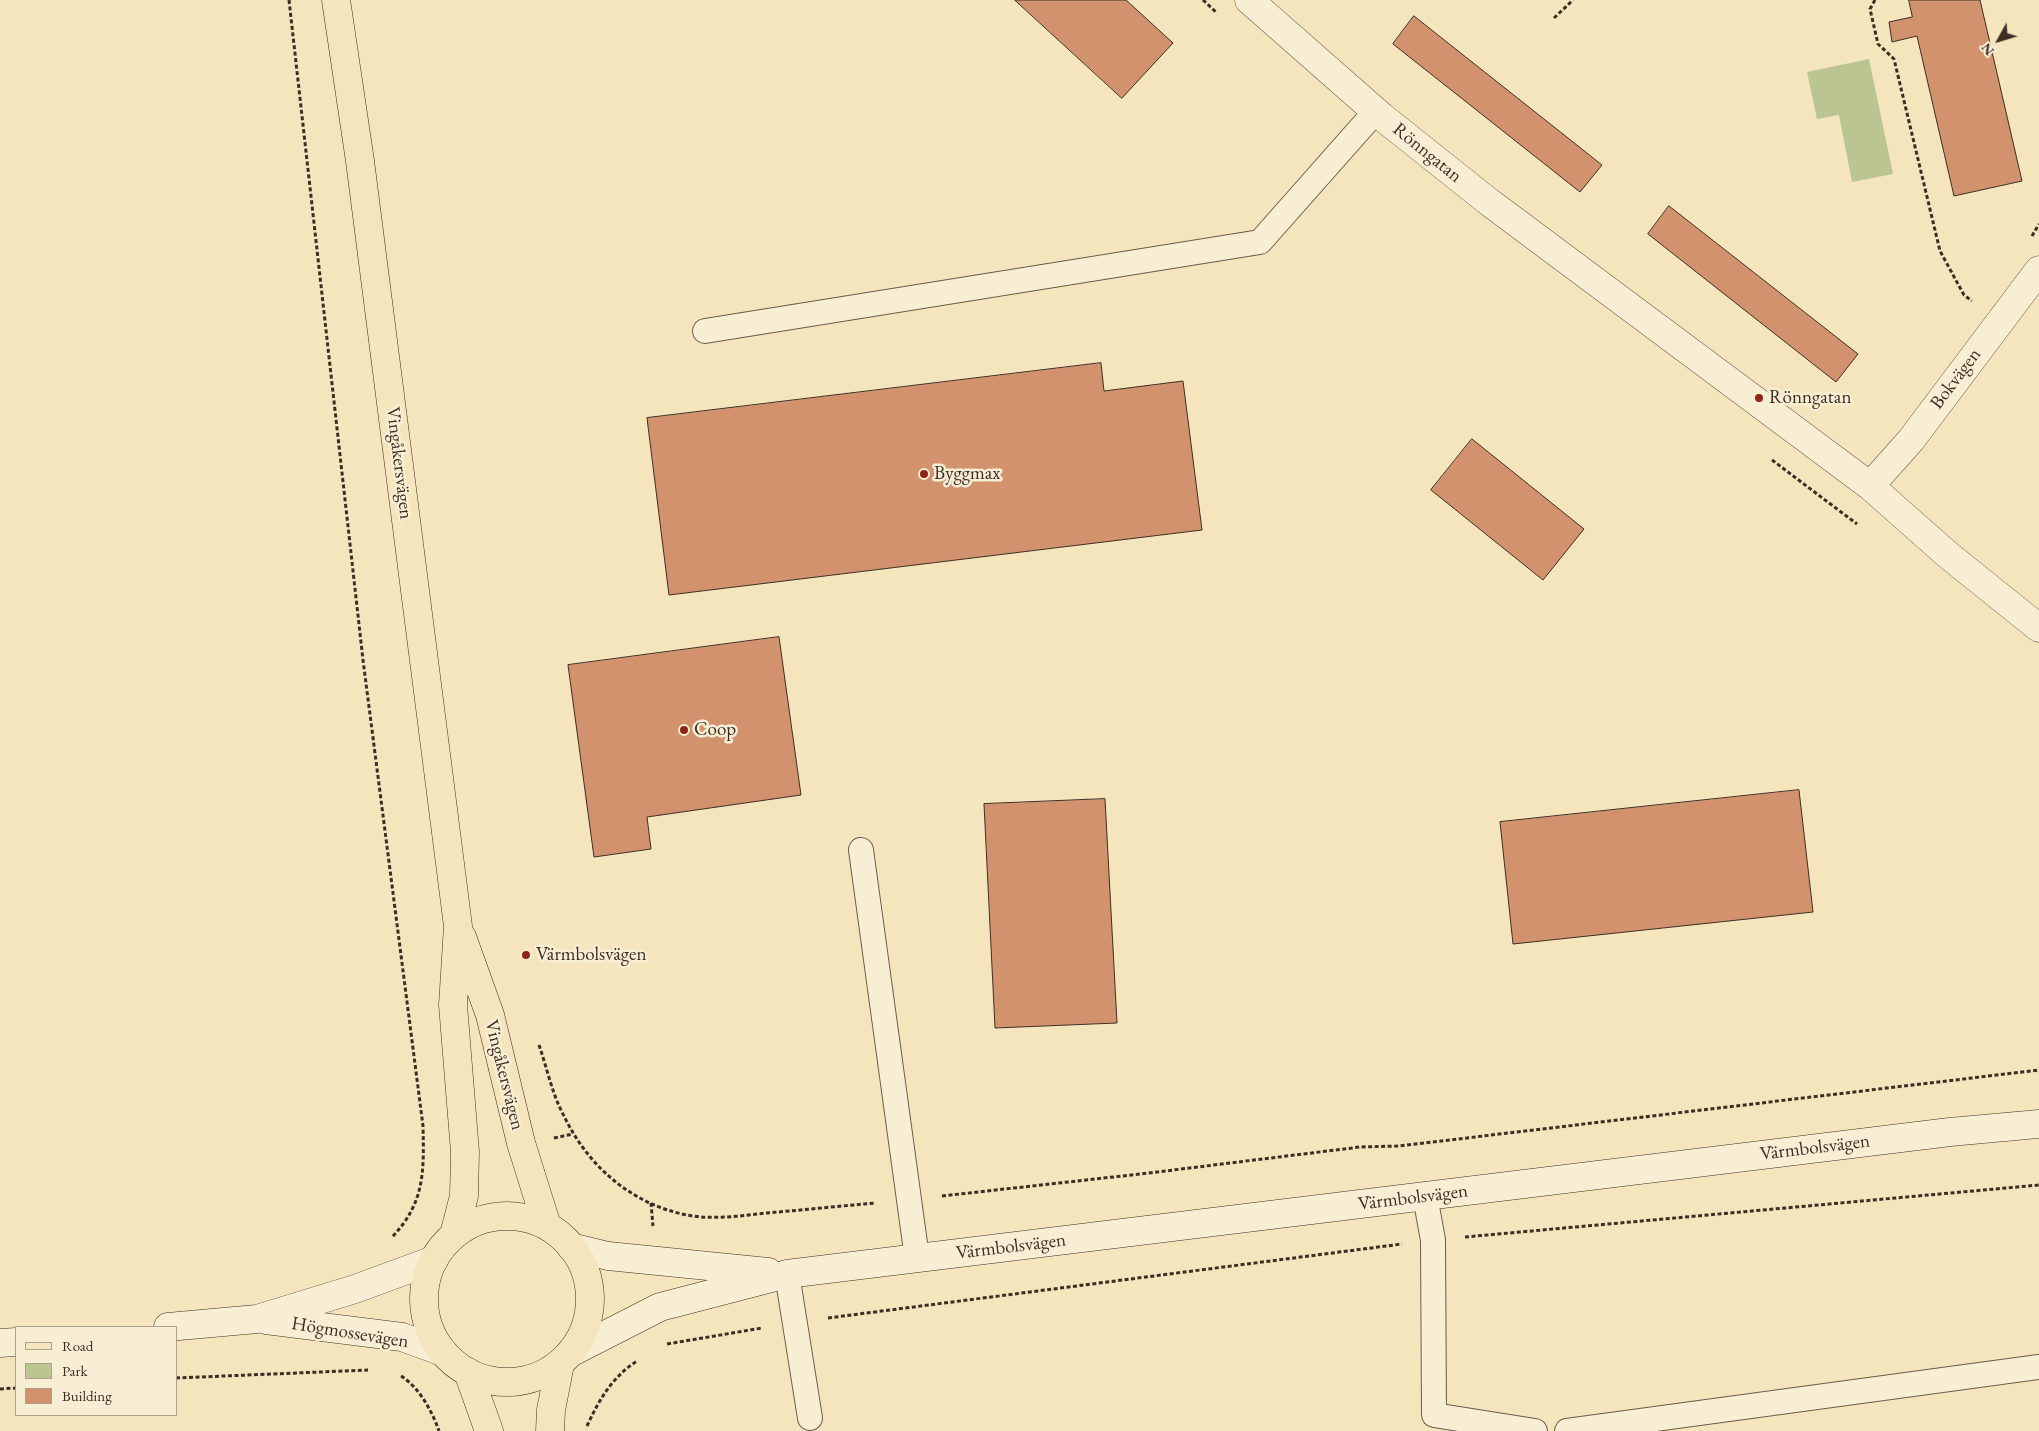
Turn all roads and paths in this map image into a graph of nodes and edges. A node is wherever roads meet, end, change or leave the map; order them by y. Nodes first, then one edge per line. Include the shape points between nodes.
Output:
1 (289, 0) edge
2 (336, 0) edge
3 (1249, 0) edge
4 (1573, 0) edge
5 (1875, 0) edge
6 (1554, 18) dead end
7 (1375, 112) junction
8 (2039, 270) edge
9 (1976, 305) dead end
10 (705, 332) dead end
11 (1870, 486) junction
12 (2039, 628) edge
13 (861, 850) dead end
14 (458, 926) junction
15 (539, 1044) dead end
16 (2039, 1070) edge
17 (2039, 1124) edge
18 (2039, 1185) edge
19 (1425, 1196) junction
20 (908, 1200) junction
21 (547, 1226) junction
22 (454, 1235) junction
23 (392, 1238) dead end
24 (1432, 1240) junction
25 (571, 1246) junction
26 (917, 1258) junction
27 (434, 1260) junction
28 (787, 1274) junction
29 (257, 1319) junction
30 (794, 1322) junction
31 (178, 1326) edge
32 (15, 1342) edge
33 (0, 1343) edge
34 (659, 1346) dead end
35 (443, 1352) junction
36 (644, 1356) dead end
37 (566, 1358) junction
38 (2039, 1367) edge
39 (370, 1370) dead end
40 (468, 1372) junction
41 (398, 1374) dead end
42 (178, 1378) edge
43 (15, 1388) edge
44 (0, 1389) edge
45 (810, 1418) dead end
46 (439, 1431) edge
47 (489, 1431) edge
48 (550, 1431) edge
49 (584, 1431) edge
50 (1535, 1431) edge
51 (1567, 1431) edge

1 - 23 path via 363,660 423,1126 420,1191 404,1225
2 - 14 main road, Vingåkersvägen via 360,161
3 - 7 street, Rönngatan
4 - 6 path
5 - 9 path via 1870,9 1878,44 1894,59 1940,252 1964,295
7 - 10 lane via 1260,242
7 - 11 street, Rönngatan via 1489,202
8 - 11 street, Bokvägen via 1911,440
11 - 12 street, Rönngatan via 1948,555
13 - 20 lane
14 - 21 main road, Vingåkersvägen via 490,1015 521,1143
14 - 22 main road, Vingåkersvägen via 453,1005 465,1152 464,1196
15 - 20 path via 563,1115 588,1156 607,1176 650,1203 686,1215 716,1218
16 - 20 path
17 - 19 street, Värmbolsvägen
18 - 24 path
19 - 24 lane
19 - 26 street, Värmbolsvägen
20 - 26 lane
21 - 22 main road, Vingåkersvägen via 521,1217 501,1216 482,1220
21 - 25 main road, Vingåkersvägen
22 - 27 main road, Vingåkersvägen
24 - 30 path
24 - 50 lane via 1434,1416
25 - 28 street, Värmbolsvägen via 608,1256
25 - 37 main road, Vingåkersvägen via 587,1275 590,1296 587,1324
26 - 28 street, Värmbolsvägen
27 - 29 street, Högmossevägen via 355,1289
27 - 35 main road, Vingåkersvägen via 427,1275 424,1308 434,1339
28 - 30 lane
28 - 37 street, Värmbolsvägen via 660,1307
29 - 31 street, Högmossevägen
29 - 35 street, Högmossevägen via 402,1337
30 - 34 path
30 - 45 lane
32 - 33 street
35 - 40 main road, Vingåkersvägen
36 - 49 path via 612,1381
37 - 40 main road, Vingåkersvägen via 533,1378 514,1382 488,1380
37 - 48 main road, Vingåkersvägen via 551,1410
38 - 51 lane
39 - 42 path
40 - 47 main road
41 - 46 path via 415,1388
43 - 44 path

